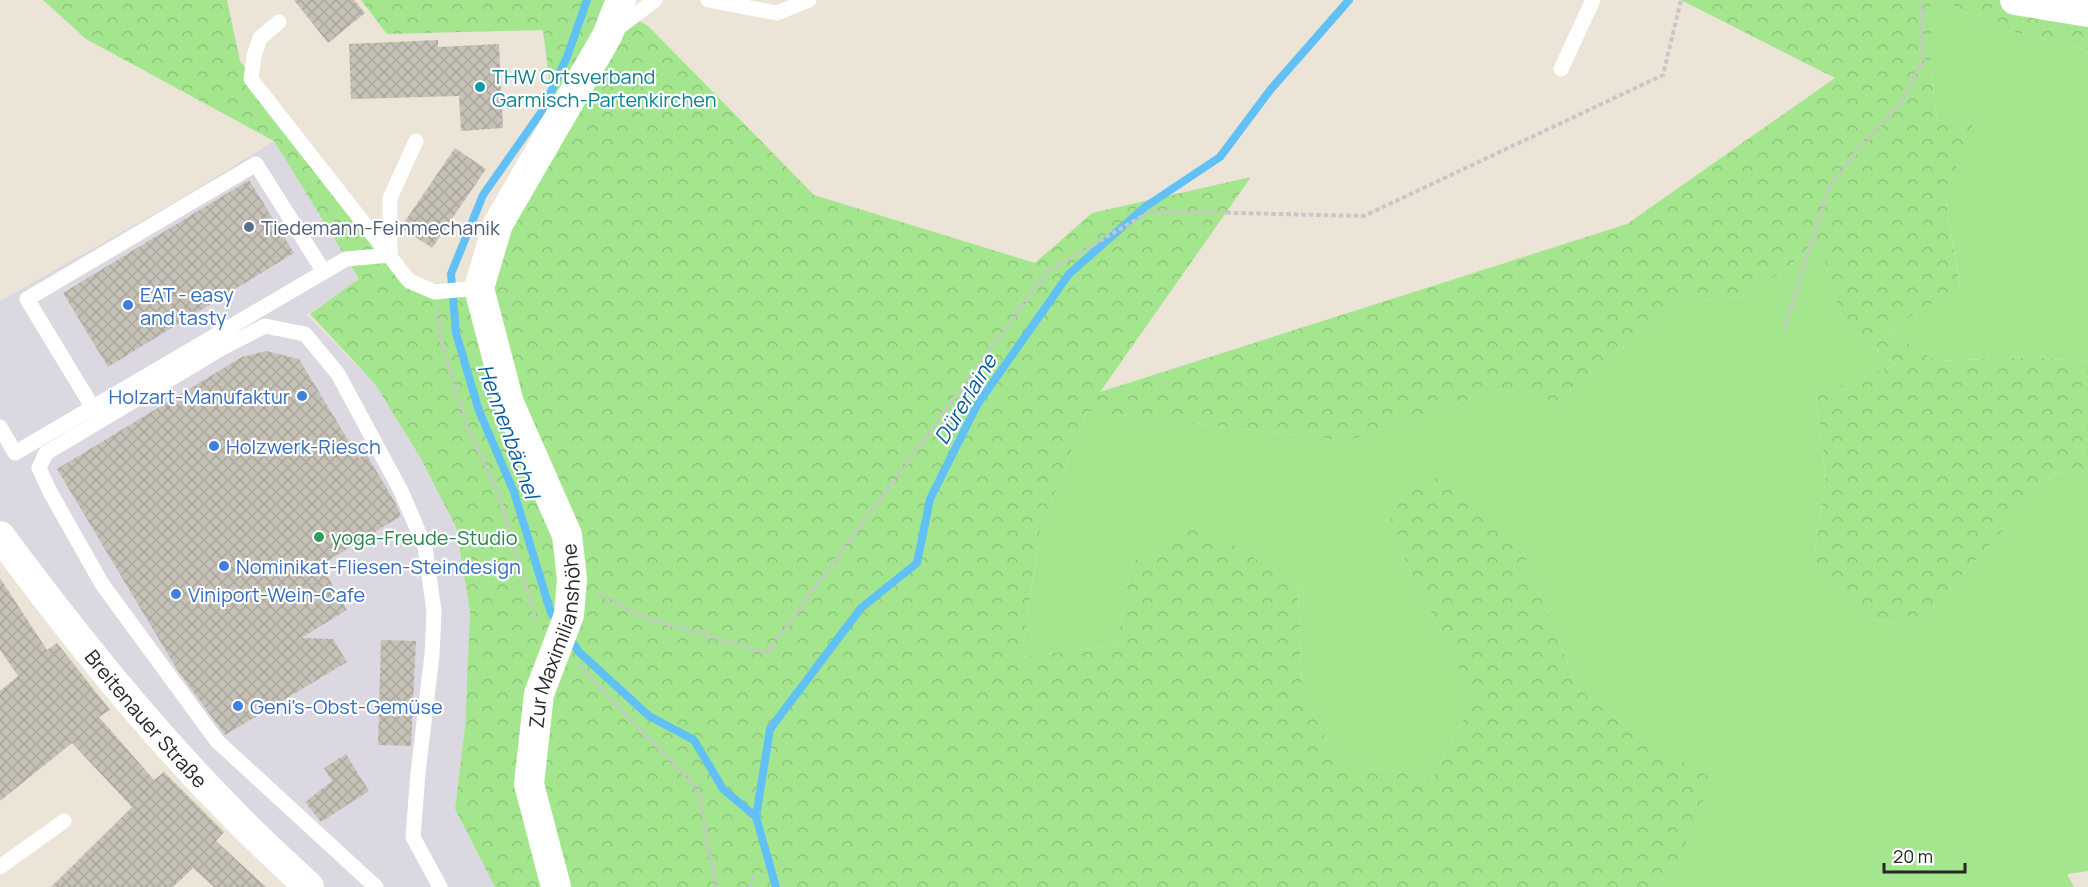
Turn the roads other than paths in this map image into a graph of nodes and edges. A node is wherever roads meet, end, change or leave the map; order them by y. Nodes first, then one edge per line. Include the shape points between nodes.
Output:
1 (621, 0) edge
2 (655, 0) edge
3 (708, 0) edge
4 (809, 0) edge
5 (1593, 0) edge
6 (2015, 0) edge
7 (2088, 12) edge
8 (279, 22) dead end
9 (607, 36) junction
10 (1561, 69) dead end
11 (417, 141) dead end
12 (390, 255) junction
13 (324, 272) junction
14 (473, 289) junction
15 (93, 408) junction
16 (0, 427) edge
17 (0, 536) edge
18 (64, 821) dead end
19 (0, 867) edge
20 (309, 887) edge
21 (376, 887) edge
22 (440, 887) edge
23 (556, 887) edge

1 - 9 street
2 - 9 lane
3 - 4 lane via 777,13
5 - 10 lane
6 - 7 street
8 - 12 lane via 260,38 251,79
9 - 14 street via 498,224
11 - 12 lane via 390,198
12 - 13 lane via 346,259
12 - 14 lane via 409,281 435,292
13 - 15 lane
13 - 15 lane via 256,164 226,181 27,299
14 - 23 street, Zur Maximilianshöhe via 509,403 567,535 572,579 569,615 548,636 530,784
15 - 16 lane via 15,453
17 - 20 street, Breitenauer Straße via 147,721 236,817
18 - 19 lane
21 - 22 lane via 218,741 102,584 39,468 46,453 265,326 305,334 338,374 401,491 425,547 434,611 413,837

